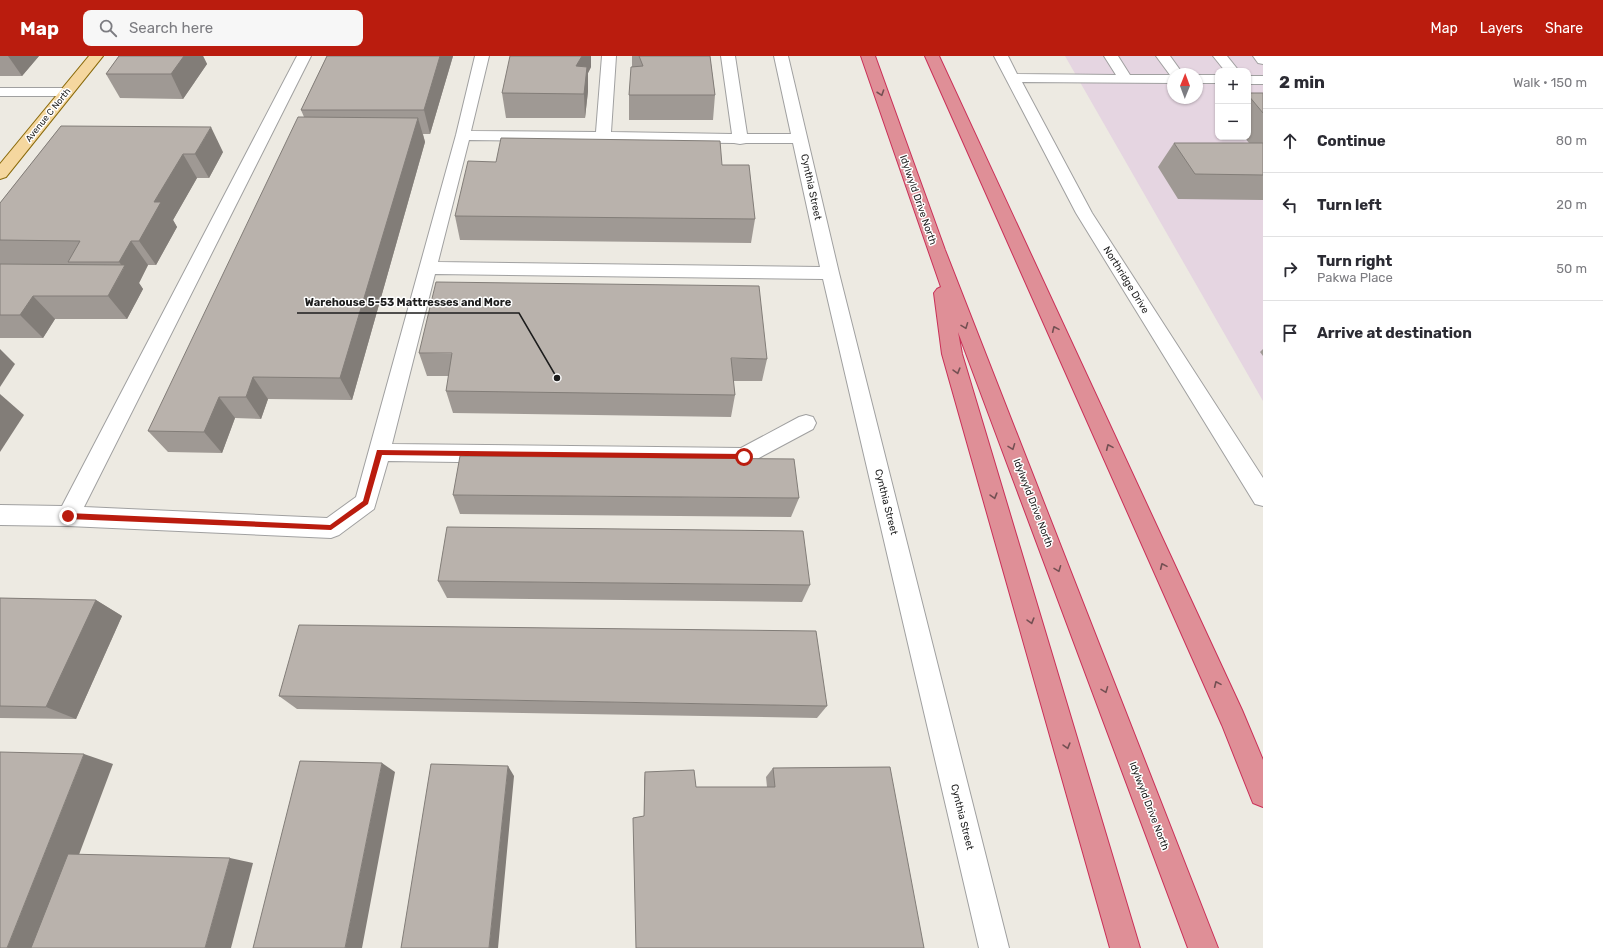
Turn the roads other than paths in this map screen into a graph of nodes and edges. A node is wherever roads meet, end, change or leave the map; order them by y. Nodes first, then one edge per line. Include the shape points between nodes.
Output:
1 (96, 56) edge
2 (304, 56) edge
3 (482, 56) edge
4 (609, 56) edge
5 (728, 56) edge
6 (781, 56) edge
7 (868, 56) edge
8 (932, 56) edge
9 (1001, 56) edge
10 (1111, 56) edge
11 (1164, 56) edge
12 (1220, 56) edge
13 (1260, 56) edge
14 (1263, 60) edge
15 (1172, 68) edge
16 (1230, 68) edge
17 (1012, 78) junction
18 (1126, 79) junction
19 (1167, 79) edge
20 (1203, 79) edge
21 (1215, 79) edge
22 (1251, 80) edge
23 (1263, 80) edge
24 (0, 92) edge
25 (66, 92) junction
26 (463, 135) junction
27 (603, 137) junction
28 (801, 139) junction
29 (740, 140) junction
30 (0, 174) edge
31 (936, 250) junction
32 (428, 268) junction
33 (830, 273) junction
34 (806, 424) dead end
35 (379, 452) junction
36 (1263, 497) edge
37 (0, 515) edge
38 (68, 516) junction
39 (1233, 719) junction
40 (1263, 775) edge
41 (1263, 792) edge
42 (994, 948) edge
43 (1125, 948) edge
44 (1203, 948) edge

1 - 25 main road, Avenue C North
2 - 38 street
3 - 26 street
4 - 27 street
5 - 29 street
6 - 28 street, Cynthia Street
7 -> 31 highway, Idylwyld Drive North
39 -> 8 highway
9 - 17 street, Northridge Drive
10 - 18 street
11 - 15 street
12 - 16 street
13 - 14 street
17 - 18 street
17 - 36 street, Northridge Drive via 1084,213
18 - 19 street
20 - 21 street
22 - 23 street
24 - 25 street
25 - 30 main road, Avenue C North
26 - 27 street
26 - 32 street
27 - 29 street
28 - 29 street
28 - 33 street, Cynthia Street
31 -> 43 highway via 952,354
31 -> 44 highway, Idylwyld Drive North
32 - 33 street
32 - 35 street
33 - 42 street, Cynthia Street
34 - 35 street via 744,457
35 - 38 street via 366,502 331,528
37 - 38 street
39 - 40 highway
39 - 41 highway

